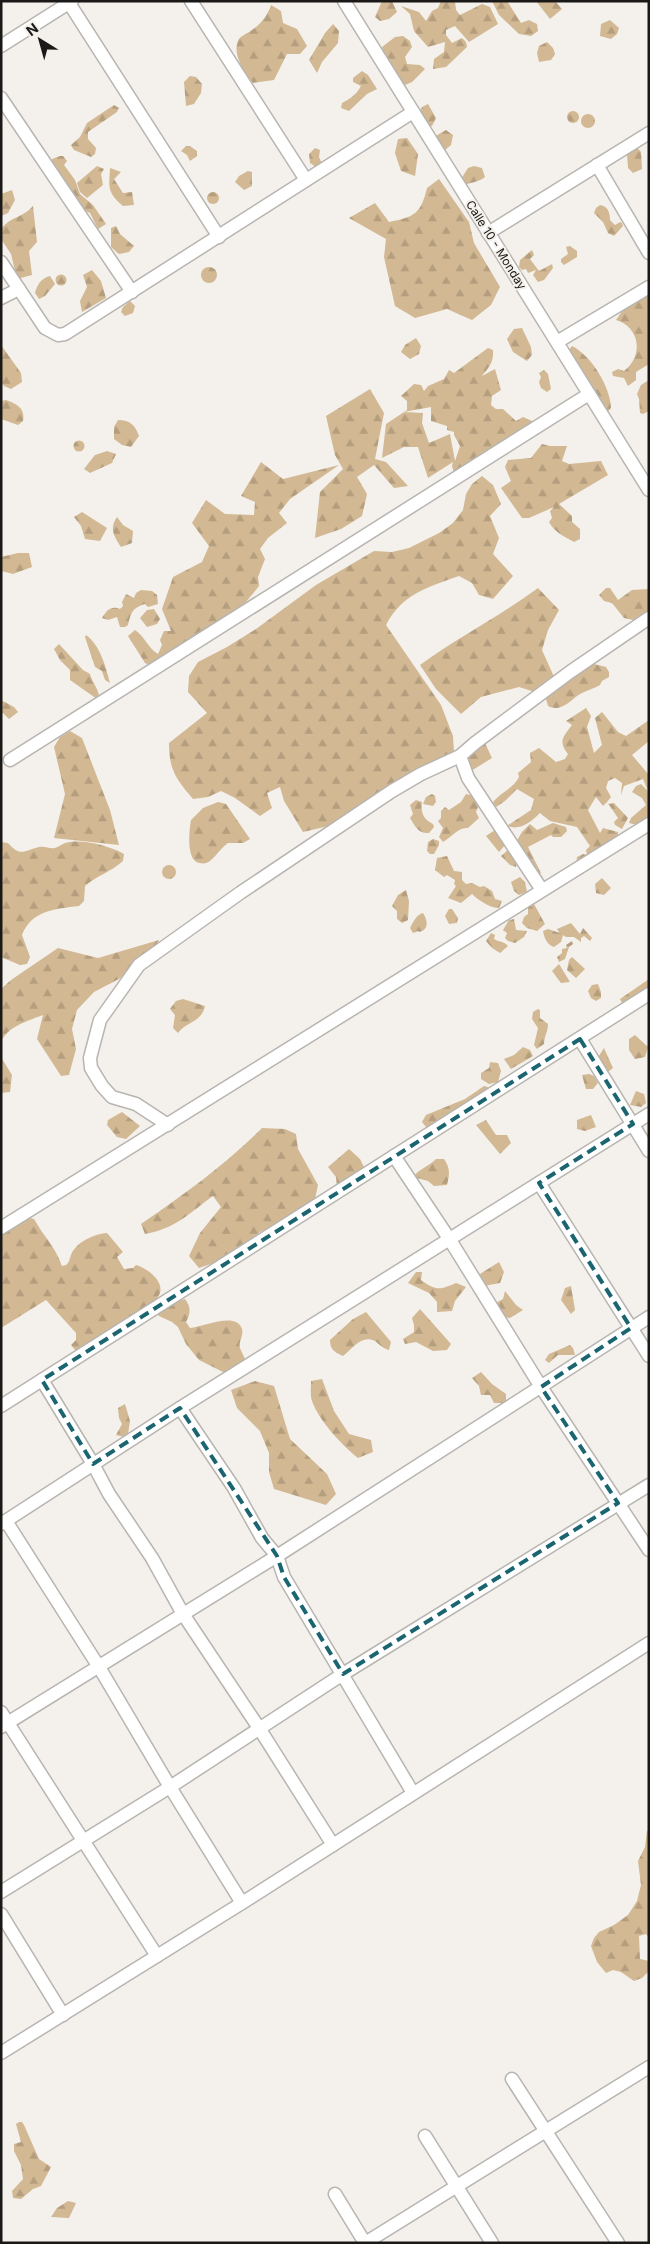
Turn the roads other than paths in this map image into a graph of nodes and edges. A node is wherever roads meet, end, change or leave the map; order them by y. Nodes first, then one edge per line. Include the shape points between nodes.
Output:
1 (191, 1) edge
2 (344, 1) edge
3 (70, 2) edge
4 (1, 46) edge
5 (1, 98) edge
6 (413, 112) junction
7 (649, 133) edge
8 (598, 165) junction
9 (306, 180) junction
10 (488, 233) junction
11 (219, 237) junction
12 (649, 253) edge
13 (1, 262) edge
14 (649, 287) edge
15 (18, 289) junction
16 (132, 292) junction
17 (1, 298) edge
18 (557, 342) junction
19 (589, 394) junction
20 (649, 490) edge
21 (649, 618) edge
22 (460, 756) junction
23 (10, 760) dead end
24 (649, 824) edge
25 (542, 890) junction
26 (649, 994) edge
27 (580, 1039) junction
28 (649, 1114) edge
29 (633, 1124) junction
30 (168, 1125) junction
31 (649, 1151) edge
32 (394, 1156) junction
33 (539, 1183) junction
34 (1, 1228) edge
35 (450, 1240) junction
36 (649, 1317) edge
37 (631, 1328) junction
38 (649, 1356) edge
39 (42, 1380) junction
40 (541, 1387) junction
41 (1, 1406) edge
42 (180, 1408) junction
43 (93, 1464) junction
44 (649, 1484) edge
45 (618, 1503) junction
46 (4, 1522) edge
47 (649, 1550) edge
48 (278, 1556) junction
49 (183, 1614) junction
50 (649, 1643) edge
51 (99, 1666) junction
52 (343, 1674) junction
53 (3, 1721) edge
54 (259, 1728) junction
55 (170, 1787) junction
56 (413, 1793) junction
57 (82, 1842) junction
58 (333, 1845) junction
59 (1, 1892) edge
60 (242, 1903) junction
61 (1, 1914) edge
62 (157, 1956) junction
63 (63, 2015) junction
64 (1, 2053) edge
65 (649, 2066) edge
66 (512, 2079) dead end
67 (546, 2131) junction
68 (425, 2136) dead end
69 (456, 2186) junction
70 (335, 2194) dead end
71 (492, 2243) edge
72 (618, 2243) edge

1 - 9 street
2 - 6 street, Calle 10 - Monday
3 - 4 street
3 - 11 street
5 - 16 street
6 - 9 street
6 - 10 street, Calle 10 - Monday
7 - 8 street
8 - 10 street
8 - 12 street
9 - 11 street
10 - 18 street, Calle 10 - Monday
11 - 16 street
13 - 15 street
14 - 18 street
15 - 16 street via 45,328 58,335 65,334
15 - 17 street
18 - 19 street, Calle 10 - Monday
19 - 20 street, Calle 10 - Monday
19 - 23 street
21 - 22 street via 562,678
22 - 25 street via 468,778
22 - 30 street via 392,791 139,965 100,1020 90,1058 91,1068 112,1097 136,1104
24 - 25 street
25 - 30 street
26 - 27 street
27 - 29 street
27 - 32 street
28 - 29 street
29 - 31 street
29 - 33 street
30 - 34 street
32 - 35 street
32 - 39 street
33 - 35 street
33 - 37 street
35 - 40 street
35 - 42 street
36 - 37 street
37 - 38 street
37 - 40 street
39 - 41 street
39 - 43 street
40 - 45 street
40 - 48 street
42 - 43 street
42 - 48 street via 234,1488 262,1538
43 - 46 street
43 - 49 street
44 - 45 street
45 - 47 street
45 - 52 street
46 - 51 street
48 - 49 street
48 - 52 street via 284,1577
49 - 51 street
49 - 54 street
50 - 56 street
51 - 53 street
51 - 55 street
52 - 54 street
52 - 56 street
53 - 57 street
54 - 55 street
54 - 58 street
55 - 57 street
55 - 60 street
56 - 58 street
57 - 59 street
57 - 62 street
58 - 60 street
60 - 62 street
61 - 63 street
62 - 63 street
63 - 64 street
65 - 67 street
66 - 67 street
67 - 69 street
67 - 72 street
68 - 69 street
69 - 70 street via 365,2243
69 - 71 street

